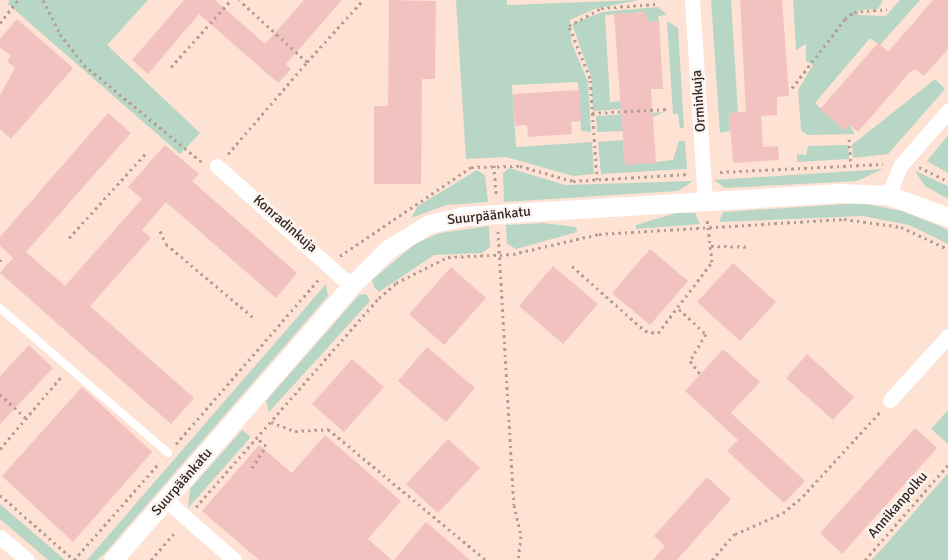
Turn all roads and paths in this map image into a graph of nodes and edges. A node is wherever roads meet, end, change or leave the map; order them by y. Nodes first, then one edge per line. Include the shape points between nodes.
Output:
1 (18, 0) edge
2 (43, 0) edge
3 (231, 0) edge
4 (239, 0) edge
5 (363, 0) edge
6 (692, 0) edge
7 (656, 4) dead end
8 (887, 9) dead end
9 (0, 23) edge
10 (307, 62) junction
11 (171, 67) dead end
12 (792, 88) dead end
13 (669, 109) dead end
14 (948, 111) edge
15 (592, 113) junction
16 (849, 139) dead end
17 (147, 152) dead end
18 (884, 164) dead end
19 (494, 165) dead end
20 (851, 165) junction
21 (217, 166) junction
22 (917, 167) dead end
23 (717, 173) dead end
24 (598, 180) dead end
25 (948, 181) edge
26 (888, 195) junction
27 (496, 201) dead end
28 (705, 201) junction
29 (948, 217) edge
30 (497, 228) dead end
31 (708, 228) junction
32 (160, 231) dead end
33 (69, 238) dead end
34 (712, 246) junction
35 (750, 247) dead end
36 (948, 249) edge
37 (499, 255) junction
38 (572, 266) dead end
39 (351, 286) junction
40 (0, 308) edge
41 (679, 309) junction
42 (255, 319) dead end
43 (948, 336) edge
44 (69, 368) junction
45 (700, 374) dead end
46 (0, 394) edge
47 (890, 400) joint
48 (26, 418) junction
49 (271, 422) junction
50 (257, 438) junction
51 (0, 449) edge
52 (168, 453) dead end
53 (948, 465) edge
54 (252, 468) dead end
55 (0, 495) edge
56 (166, 500) junction
57 (195, 508) dead end
58 (172, 535) dead end
59 (0, 537) edge
60 (27, 560) edge
61 (74, 560) edge
62 (113, 560) edge
63 (151, 560) edge
64 (234, 560) edge
65 (486, 560) edge
66 (518, 560) edge
67 (712, 560) edge
68 (865, 560) edge

1 - 9 path
2 - 21 path via 60,34 84,65 198,162
3 - 11 path
4 - 10 path
5 - 10 path
6 - 28 street, Orminkuja
7 - 15 path via 601,8 570,22 569,36 590,78
8 - 12 path via 854,12 845,19
10 - 21 path
13 - 15 path
14 - 26 street via 901,165
15 - 24 path
16 - 20 path
17 - 33 path
18 - 20 path
19 - 27 path
20 - 23 path
21 - 39 street, Konradinkuja
22 - 25 path
26 - 28 street, Suurpäänkatu via 839,193
26 - 29 street, Suurpäänkatu
28 - 31 path
28 - 39 street, Suurpäänkatu via 445,219 405,236
30 - 37 path
31 - 34 path
31 - 36 path via 865,220 901,227
31 - 37 path via 599,234
32 - 42 path via 166,244
34 - 35 path
34 - 41 path via 712,262
37 - 49 path via 448,257 396,283 356,322
37 - 66 path via 514,504 521,536
38 - 41 path via 645,331 658,333
39 - 56 street, Suurpäänkatu
40 - 44 lane
41 - 45 path via 706,334 690,361
43 - 47 street
44 - 48 path
44 - 52 lane
46 - 48 path
47 - 67 path via 803,496 777,516 735,534
48 - 51 path
49 - 50 path
49 - 65 path via 294,430 328,429
50 - 54 path via 266,446
50 - 57 path
53 - 68 path, Annikanpolku
55 - 61 path
56 - 62 street, Suurpäänkatu
56 - 64 street
58 - 63 path
59 - 60 street

